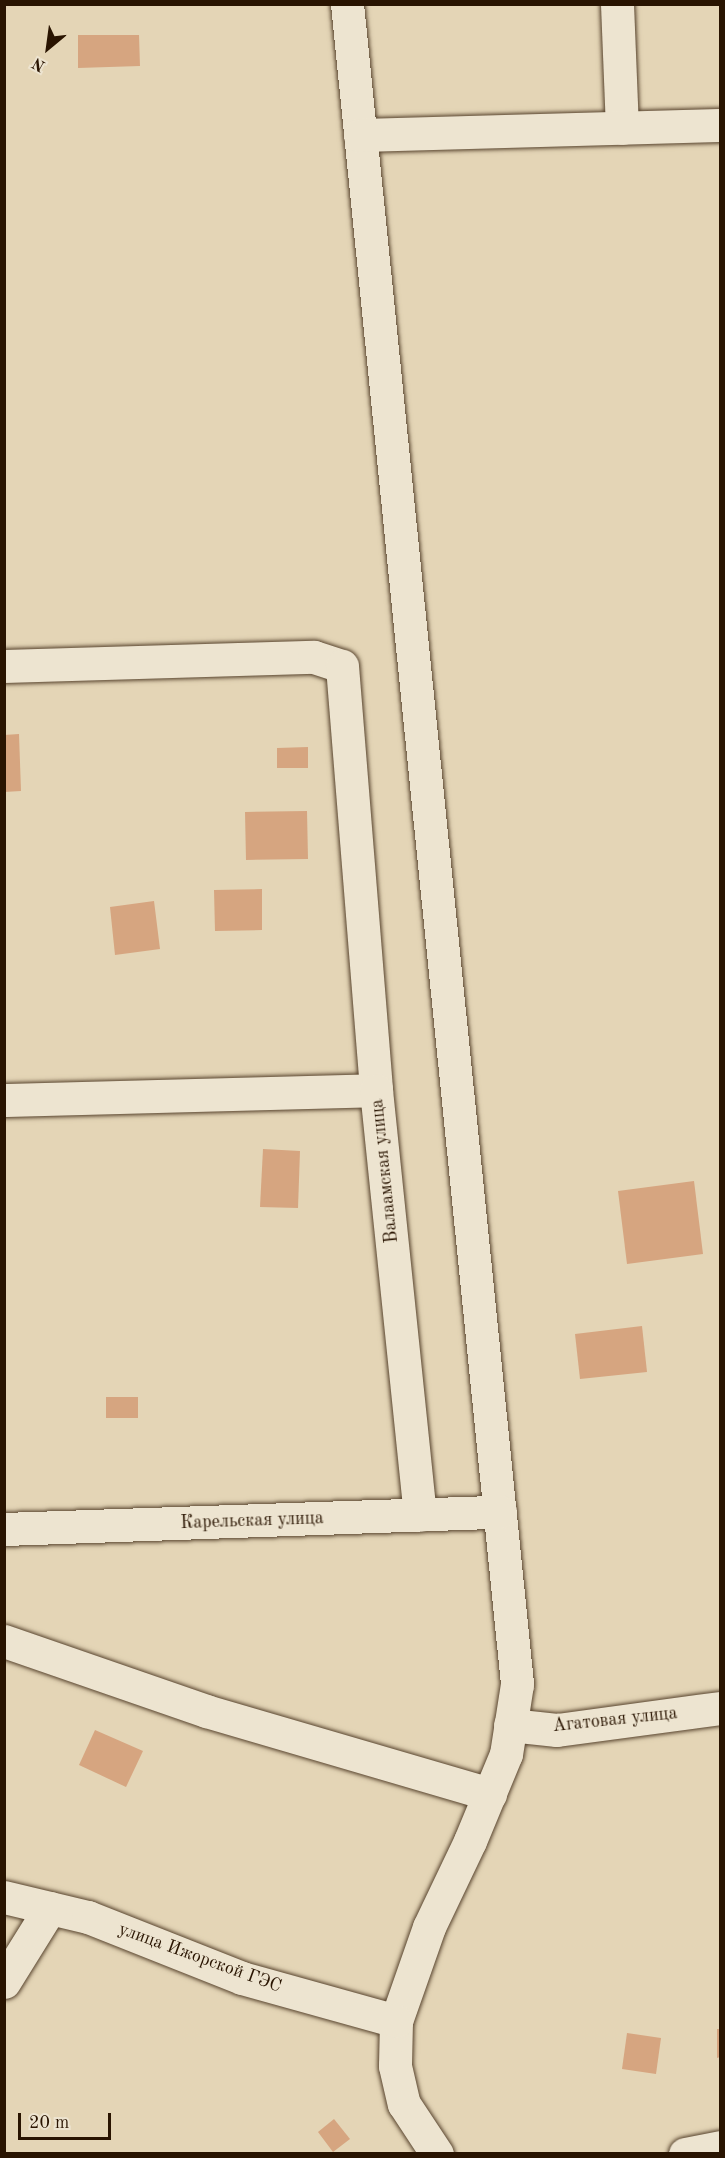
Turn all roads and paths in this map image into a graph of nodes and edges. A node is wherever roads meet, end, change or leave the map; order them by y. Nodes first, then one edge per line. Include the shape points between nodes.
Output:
1 (347, 4) edge
2 (617, 4) edge
3 (720, 125) edge
4 (622, 128) junction
5 (360, 135) junction
6 (4, 666) edge
7 (376, 1090) junction
8 (4, 1100) edge
9 (500, 1512) junction
10 (420, 1515) junction
11 (4, 1529) edge
12 (4, 1641) edge
13 (720, 1708) edge
14 (510, 1725) junction
15 (490, 1794) junction
16 (4, 1897) edge
17 (50, 1908) junction
18 (4, 1982) edge
19 (396, 2021) junction
20 (720, 2146) edge
21 (437, 2154) edge
22 (685, 2154) edge

1 - 5 street
2 - 4 street
3 - 4 street
4 - 5 street
5 - 9 street
6 - 7 street via 314,657 342,666
7 - 8 street, Валаамская улица
7 - 10 street, Валаамская улица
9 - 10 street, Карельская улица
9 - 14 street via 517,1684
10 - 11 street, Карельская улица
12 - 15 street via 206,1711
13 - 14 street, Агатовая улица via 557,1730
14 - 15 street via 506,1754
15 - 19 street via 429,1927
16 - 17 street, улица Ижорской ГЭС
17 - 18 street
17 - 19 street, улица Ижорской ГЭС via 88,1917 242,1978
19 - 21 street via 394,2066 404,2104
20 - 22 street

